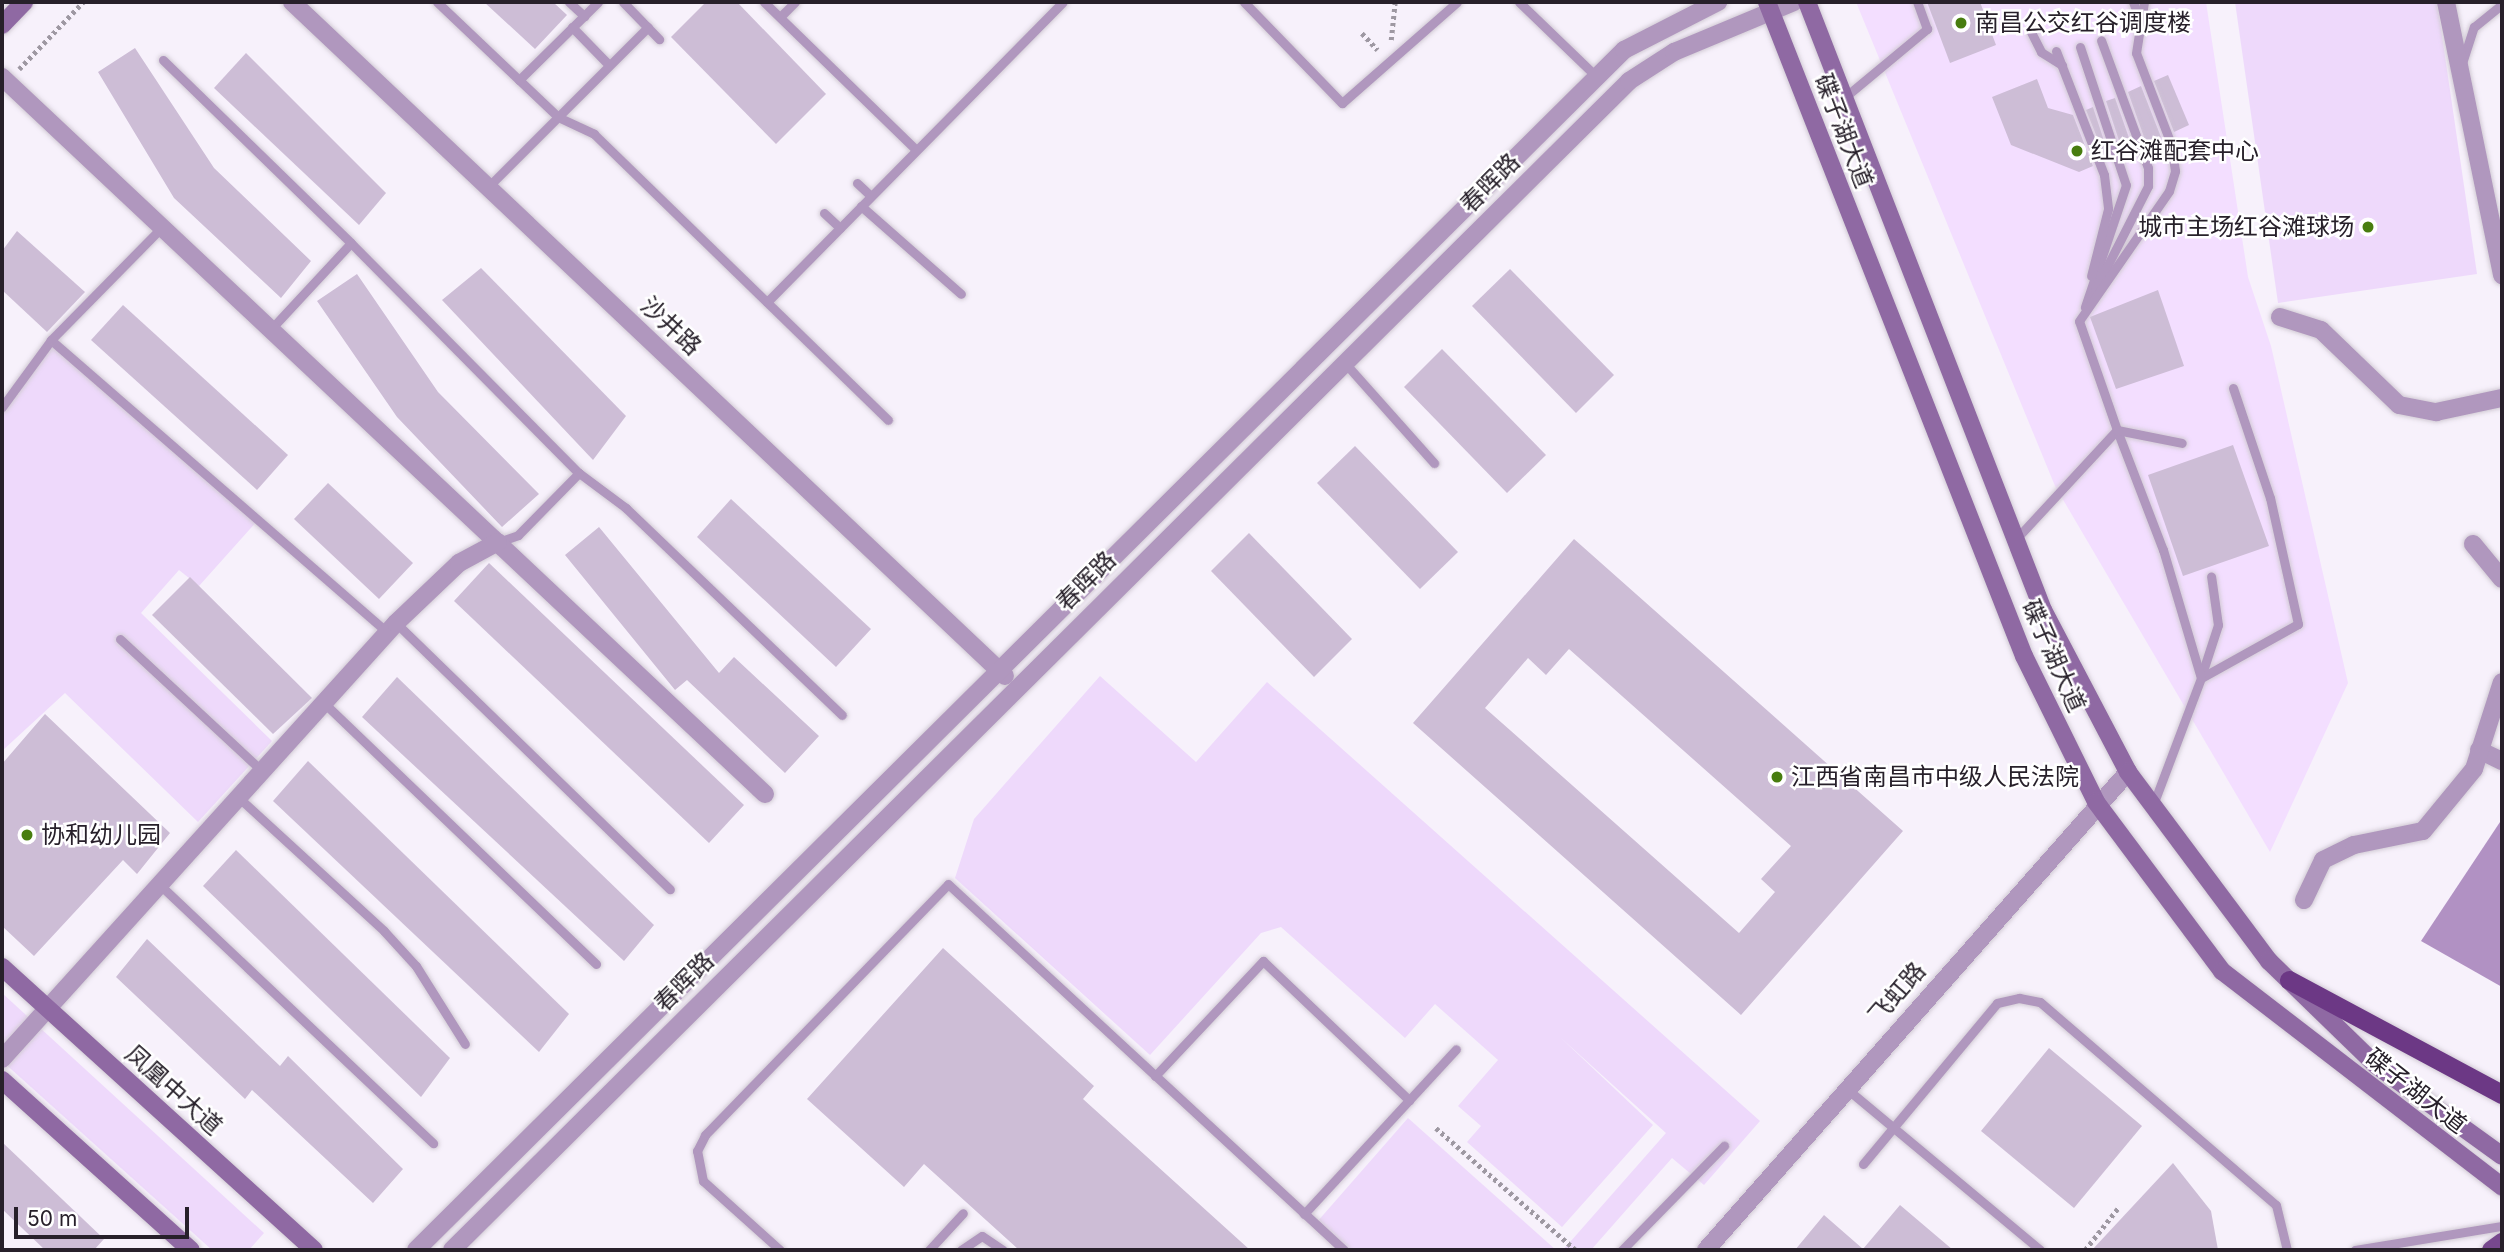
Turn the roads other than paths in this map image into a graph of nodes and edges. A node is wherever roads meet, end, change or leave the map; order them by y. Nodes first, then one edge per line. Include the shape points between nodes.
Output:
1 (24, 2) edge
2 (292, 2) edge
3 (436, 2) edge
4 (569, 2) edge
5 (598, 2) edge
6 (624, 2) edge
7 (764, 2) edge
8 (795, 2) edge
9 (1063, 2) edge
10 (1244, 2) edge
11 (1457, 2) edge
12 (1519, 2) edge
13 (1718, 2) edge
14 (1794, 2) edge
15 (1807, 2) edge
16 (1917, 2) edge
17 (2133, 2) edge
18 (2144, 2) edge
19 (2446, 2) edge
20 (2499, 4) edge
21 (1769, 6) edge
22 (584, 16) junction
23 (780, 18) junction
24 (2141, 22) junction
25 (2, 25) edge
26 (572, 27) junction
27 (648, 27) junction
28 (2032, 32) dead end
29 (659, 39) dead end
30 (2101, 40) dead end
31 (2080, 47) dead end
32 (2056, 51) dead end
33 (163, 60) dead end
34 (609, 65) junction
35 (2062, 65) junction
36 (2458, 74) junction
37 (1597, 77) junction
38 (4, 80) edge
39 (519, 80) junction
40 (1845, 97) junction
41 (558, 117) junction
42 (916, 150) junction
43 (857, 183) dead end
44 (488, 187) junction
45 (871, 196) junction
46 (861, 206) junction
47 (824, 214) dead end
48 (162, 227) junction
49 (840, 228) junction
50 (351, 243) junction
51 (2502, 275) edge
52 (961, 294) dead end
53 (767, 302) junction
54 (2280, 317) dead end
55 (2079, 321) junction
56 (271, 329) junction
57 (51, 340) junction
58 (1344, 361) junction
59 (2233, 388) dead end
60 (2502, 398) edge
61 (2, 407) edge
62 (888, 420) dead end
63 (2117, 430) junction
64 (2182, 443) dead end
65 (1434, 463) dead end
66 (579, 473) junction
67 (2016, 539) junction
68 (498, 542) junction
69 (2473, 544) dead end
70 (2211, 576) dead end
71 (2502, 579) edge
72 (392, 628) junction
73 (120, 639) dead end
74 (998, 669) junction
75 (2201, 678) junction
76 (2502, 682) edge
77 (1016, 685) junction
78 (324, 703) junction
79 (842, 715) dead end
80 (2479, 750) junction
81 (2502, 761) edge
82 (262, 771) junction
83 (2128, 772) junction
84 (765, 794) dead end
85 (238, 797) junction
86 (2096, 803) junction
87 (2153, 807) junction
88 (160, 885) junction
89 (670, 890) dead end
90 (2304, 900) dead end
91 (596, 964) dead end
92 (2, 967) edge
93 (2289, 980) junction
94 (49, 1009) junction
95 (466, 1044) dead end
96 (1456, 1049) dead end
97 (2, 1059) edge
98 (1155, 1076) junction
99 (2, 1080) edge
100 (1847, 1089) junction
101 (2502, 1094) edge
102 (1409, 1100) junction
103 (1893, 1129) junction
104 (433, 1143) dead end
105 (1724, 1146) dead end
106 (2502, 1156) edge
107 (1863, 1164) dead end
108 (2502, 1187) edge
109 (964, 1213) dead end
110 (1304, 1214) junction
111 (2502, 1226) edge
112 (2502, 1242) edge
113 (191, 1250) edge
114 (314, 1250) edge
115 (416, 1250) edge
116 (452, 1250) edge
117 (780, 1250) edge
118 (929, 1250) edge
119 (961, 1250) edge
120 (1003, 1250) edge
121 (1344, 1250) edge
122 (1622, 1250) edge
123 (1706, 1250) edge
124 (2040, 1250) edge
125 (2287, 1250) edge
126 (2355, 1250) edge
127 (2491, 1250) edge

1 - 25 main road
2 - 44 street, 沙井路
3 - 39 lane
4 - 22 lane
5 - 22 lane
6 - 27 lane
7 - 23 lane
8 - 23 lane
9 - 42 lane
10 - 11 lane via 1342,103
12 - 37 lane
13 - 37 street, 春晖路 via 1624,50
14 - 21 street, 春晖路
15 - 40 main road, 碟子湖大道
16 - 40 lane via 1927,29
17 - 24 lane
18 - 24 lane
19 - 36 street
20 - 36 lane via 2474,27
21 - 58 street, 春晖路 via 1674,52 1629,81
21 - 86 main road, 碟子湖大道 via 2024,656
22 - 26 lane
23 - 42 lane
24 - 55 lane via 2136,53 2171,144 2175,171 2169,191
26 - 34 lane
26 - 39 lane
27 - 29 lane
27 - 34 lane
28 - 35 lane via 2040,52
30 - 55 lane via 2148,168 2148,186
31 - 55 lane via 2126,185
32 - 35 lane
33 - 50 lane
34 - 41 lane
35 - 55 lane via 2104,175 2108,209
36 - 51 street
37 - 74 street, 春晖路
38 - 48 street
39 - 41 lane
40 - 67 main road, 碟子湖大道
41 - 44 lane
41 - 53 lane via 594,134
42 - 45 lane
43 - 45 lane
44 - 74 street, 沙井路
45 - 46 lane
46 - 49 lane
46 - 52 lane
47 - 49 lane
48 - 56 street
48 - 57 lane
49 - 53 lane
50 - 56 lane
50 - 66 lane
53 - 62 lane
54 - 60 street via 2321,330 2399,405 2436,412
55 - 63 lane
56 - 68 street
57 - 61 lane
57 - 72 lane
58 - 65 lane
58 - 77 street, 春晖路
59 - 75 lane via 2270,498 2298,624
63 - 64 lane
63 - 67 lane
63 - 75 lane via 2163,550
66 - 68 lane via 518,535
66 - 79 lane via 626,508
67 - 83 main road, 碟子湖大道 via 2043,610
68 - 72 street via 459,563
68 - 84 street
69 - 71 street
70 - 75 lane via 2218,625
72 - 78 street
72 - 89 lane
73 - 82 lane
74 - 77 street, 沙井路
74 - 115 street, 春晖路
75 - 87 lane
76 - 80 street
77 - 116 street, 春晖路
78 - 82 street
78 - 91 lane
80 - 81 street
80 - 90 street via 2473,769 2423,831 2354,845 2323,860
82 - 85 street
83 - 86 street, 飞虹路
83 - 87 main road, 碟子湖大道
85 - 88 street
85 - 95 lane via 384,931 416,966
86 - 100 street, 飞虹路
86 - 108 main road, 碟子湖大道 via 2222,971
87 - 93 main road, 碟子湖大道 via 2193,867
88 - 94 street
88 - 104 lane
92 - 94 main road, 凤凰中大道
93 - 101 highway
93 - 106 main road, 碟子湖大道 via 2376,1065
94 - 97 street
94 - 114 main road, 凤凰中大道
96 - 102 lane
98 - 102 lane via 1263,961
98 - 110 lane
98 - 117 lane via 948,884 705,1135 697,1151 703,1181
99 - 113 main road
100 - 103 lane
100 - 123 street, 飞虹路
102 - 110 lane
103 - 107 lane
103 - 124 lane
103 - 125 lane via 1997,1003 2020,998 2039,1002 2276,1205
105 - 122 lane
109 - 118 lane
110 - 121 lane
111 - 126 lane
112 - 127 main road
119 - 120 lane via 982,1236

